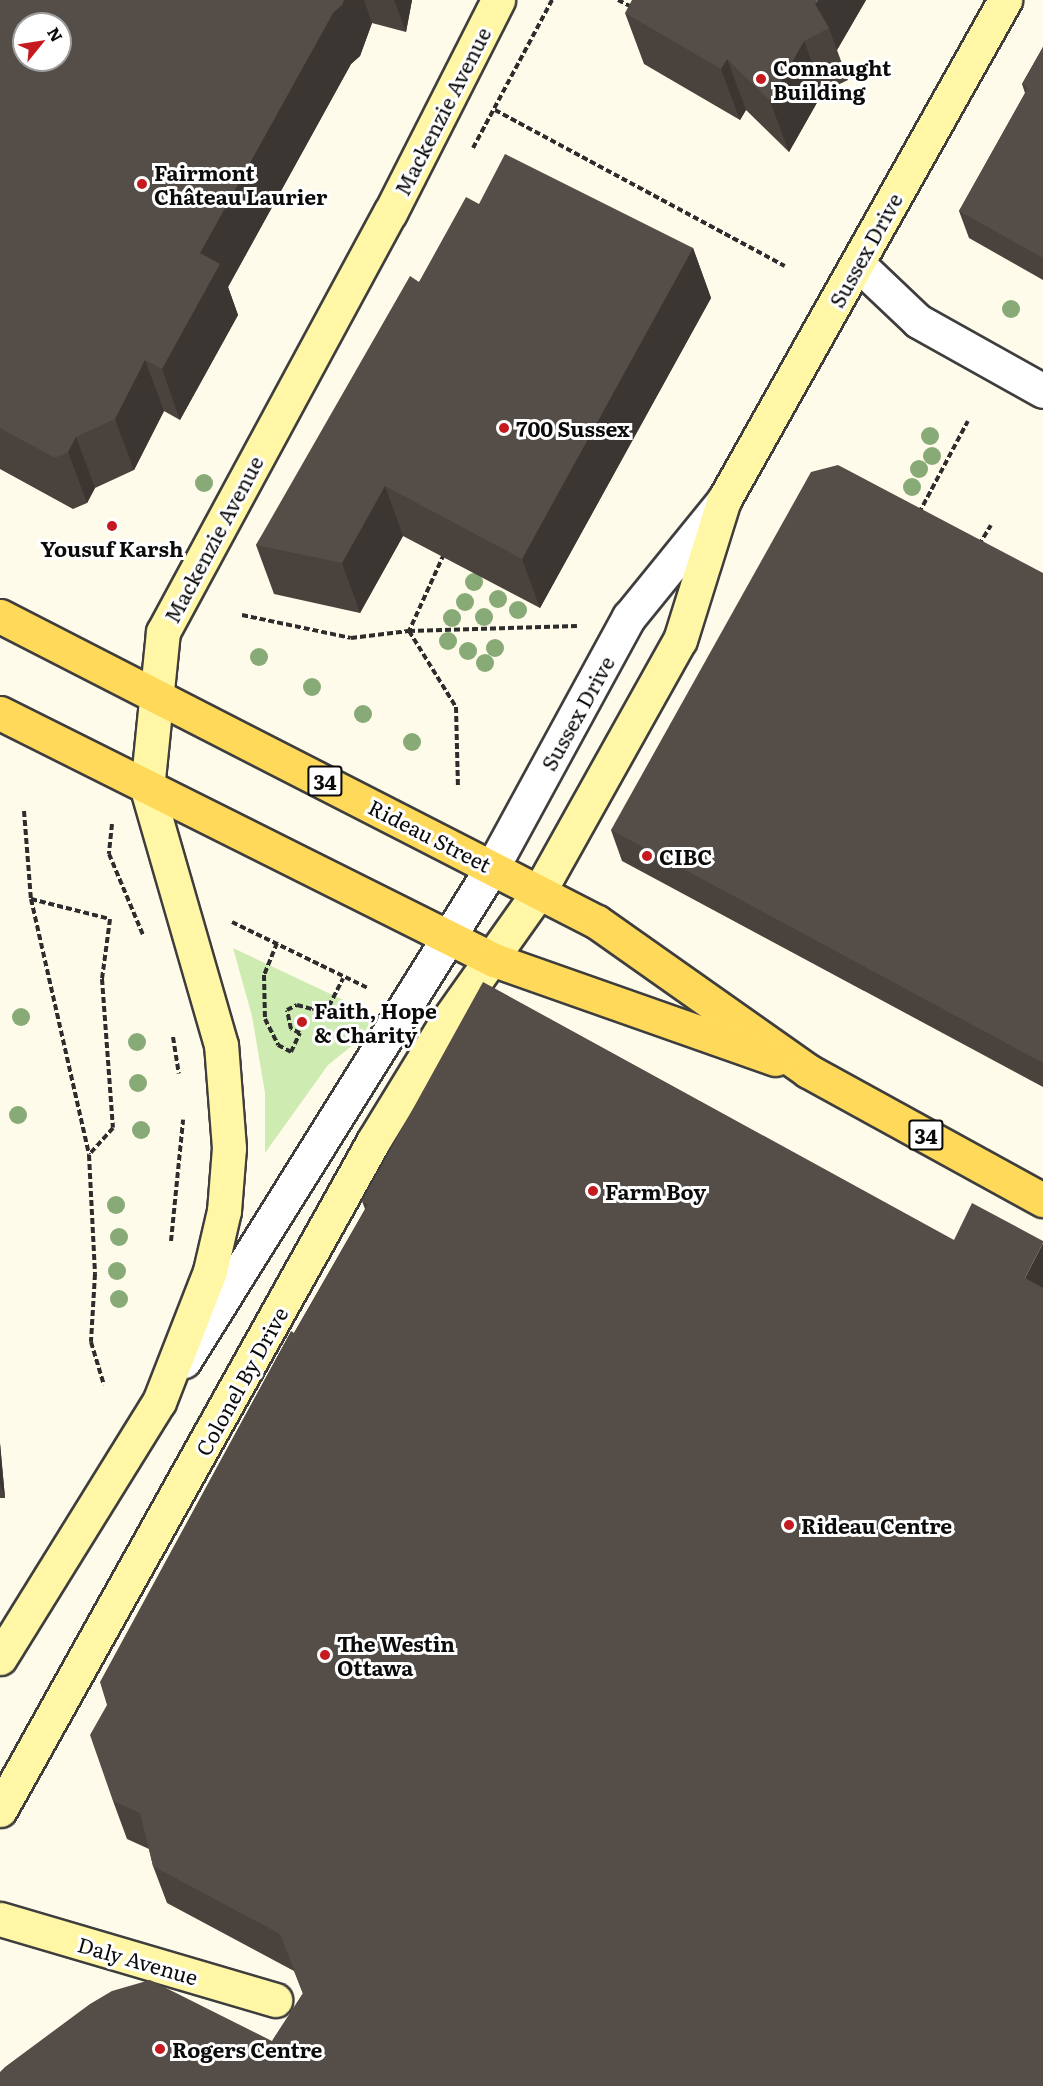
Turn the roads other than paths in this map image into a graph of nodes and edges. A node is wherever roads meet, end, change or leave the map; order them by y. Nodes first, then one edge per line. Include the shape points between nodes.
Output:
1 (498, 0) edge
2 (1005, 0) edge
3 (858, 264) junction
4 (1043, 391) edge
5 (724, 500) junction
6 (0, 616) edge
7 (156, 697) junction
8 (0, 713) edge
9 (134, 782) junction
10 (493, 866) junction
11 (540, 890) junction
12 (447, 938) junction
13 (494, 960) junction
14 (808, 1071) junction
15 (1043, 1200) edge
16 (159, 1402) junction
17 (0, 1658) edge
18 (0, 1810) edge
19 (0, 1919) edge
20 (275, 2000) dead end

1 - 7 main road, Mackenzie Avenue via 390,213 163,632
2 - 3 main road, Sussex Drive
3 - 4 street via 918,321
3 - 5 main road, Sussex Drive
5 - 10 street, Sussex Drive via 629,617
5 - 11 main road, Sussex Drive via 680,640
6 - 7 main road, Rideau Street / 34
7 - 9 main road, Mackenzie Avenue
7 - 10 main road, Rideau Street / 34
8 - 9 main road, Rideau Street / 34
9 - 12 main road, Rideau Street / 34
9 - 16 main road, Mackenzie Avenue via 221,1045 229,1148 224,1211 210,1271
10 - 11 main road, Rideau Street / 34
10 - 12 street, Sussex Drive
11 - 13 main road, Sussex Drive
11 - 14 main road, Rideau Street / 34 via 621,935
12 - 13 main road, Rideau Street / 34
12 - 16 street
13 - 14 main road, Rideau Street / 34
13 - 18 main road, Colonel By Drive via 445,1024 374,1140
14 - 15 main road, Rideau Street / 34
16 - 17 main road
19 - 20 main road, Daly Avenue

